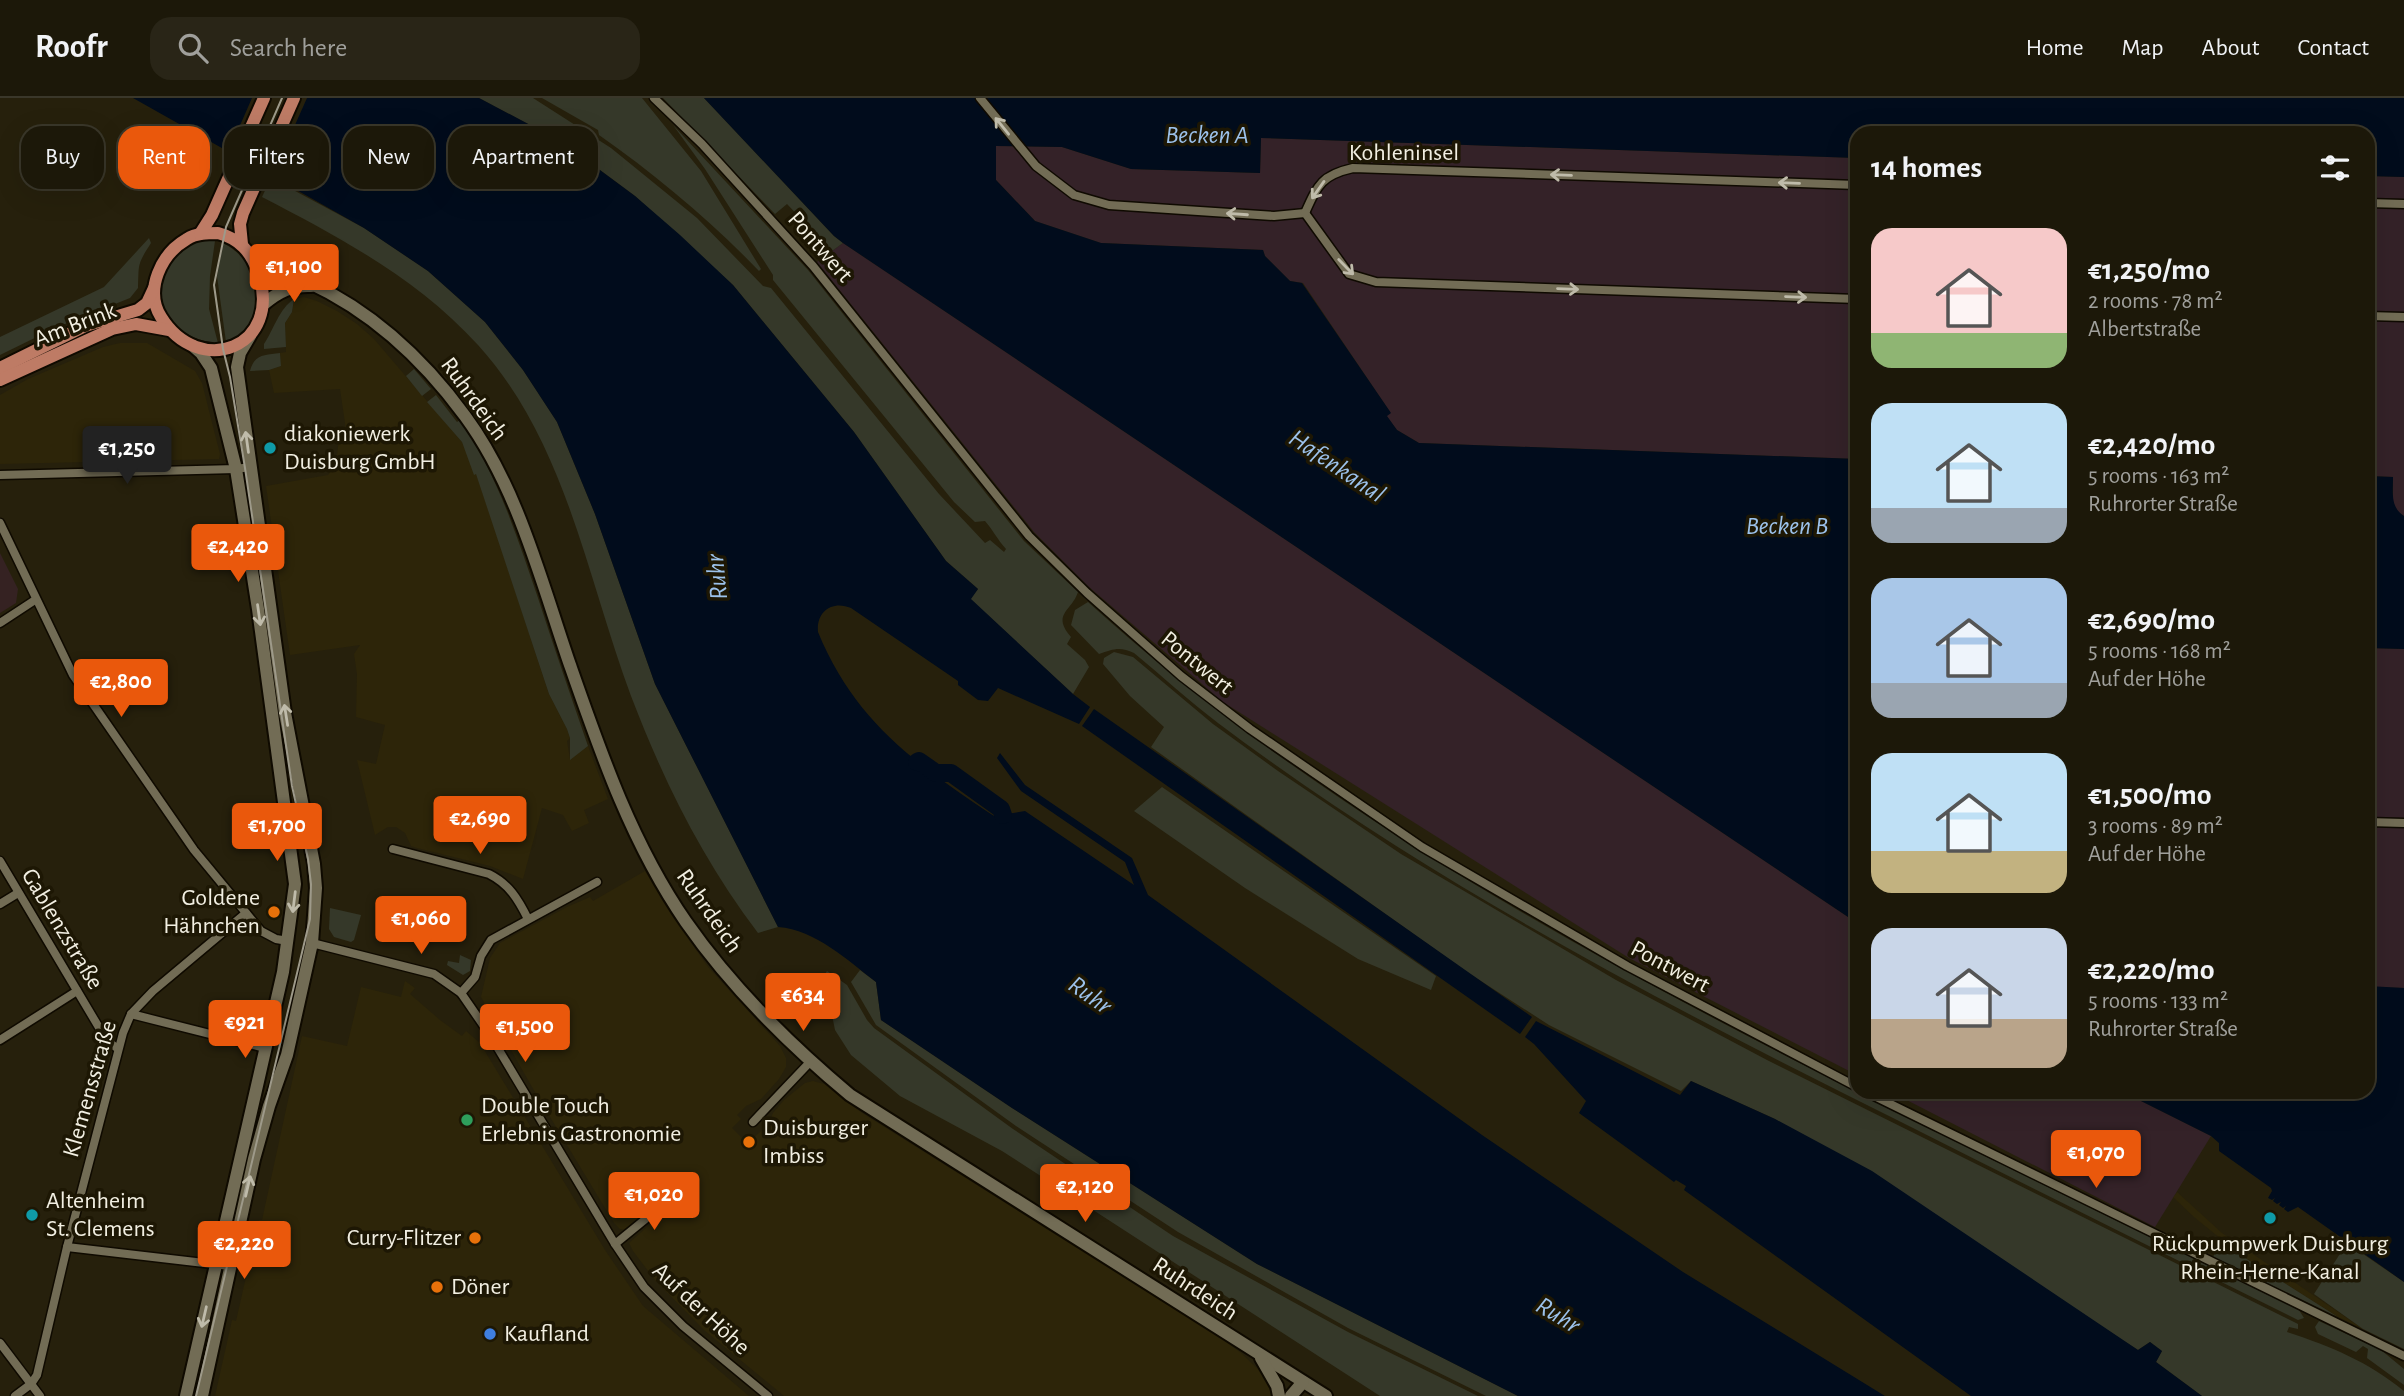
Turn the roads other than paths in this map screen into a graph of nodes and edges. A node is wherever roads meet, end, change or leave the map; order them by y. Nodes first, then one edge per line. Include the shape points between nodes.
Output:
1 (264, 98) edge
2 (294, 98) edge
3 (654, 98) edge
4 (980, 98) edge
5 (1850, 186) edge
6 (2375, 203) edge
7 (2404, 204) edge
8 (1305, 213) junction
9 (200, 234) junction
10 (242, 244) junction
11 (255, 262) junction
12 (155, 287) junction
13 (318, 287) junction
14 (1850, 299) edge
15 (264, 304) junction
16 (2375, 316) edge
17 (2404, 317) edge
18 (169, 330) junction
19 (250, 335) junction
20 (193, 346) junction
21 (0, 368) edge
22 (0, 380) edge
23 (250, 467) junction
24 (236, 469) junction
25 (0, 475) edge
26 (0, 523) edge
27 (36, 600) junction
28 (0, 623) edge
29 (2375, 822) edge
30 (2404, 823) edge
31 (393, 849) dead end
32 (0, 861) edge
33 (597, 883) dead end
34 (19, 893) junction
35 (0, 904) edge
36 (246, 913) junction
37 (528, 919) junction
38 (288, 941) junction
39 (312, 943) junction
40 (77, 991) junction
41 (461, 993) junction
42 (131, 1014) junction
43 (0, 1040) edge
44 (117, 1048) junction
45 (265, 1048) junction
46 (810, 1062) junction
47 (1850, 1083) edge
48 (1880, 1099) edge
49 (753, 1122) dead end
50 (675, 1195) dead end
51 (615, 1244) junction
52 (67, 1247) junction
53 (216, 1264) junction
54 (230, 1266) junction
55 (0, 1343) edge
56 (1259, 1354) junction
57 (2404, 1356) edge
58 (1303, 1382) junction
59 (31, 1384) junction
60 (1319, 1394) edge
61 (15, 1396) edge
62 (40, 1396) edge
63 (186, 1396) edge
64 (202, 1396) edge
65 (768, 1396) edge
66 (1279, 1396) edge
67 (1291, 1396) edge

1 - 9 main road
2 - 10 main road via 243,213
3 - 47 street, Pontwert via 813,266 1029,536 1181,676 1422,847 1627,966
8 -> 4 street via 1274,216 1109,205 1074,195 1024,153
5 -> 8 street, Kohleninsel via 1353,168 1332,173
6 - 7 street
8 -> 14 street via 1349,274 1376,282
9 - 10 main road via 218,233
9 - 12 main road via 188,238 162,262
10 - 11 main road
11 - 13 main road, Ruhrdeich via 273,275 296,277
11 - 15 main road
12 - 18 main road via 158,312
12 - 21 main road, Am Brink via 138,310 85,326
13 - 15 main road via 292,287
13 - 46 main road, Ruhrdeich via 348,304 422,362 483,442 531,553 595,738 650,863 716,962
15 - 19 main road
16 - 17 street
18 - 20 main road
18 - 22 main road, Am Brink via 136,324 112,329
19 - 20 main road via 223,349
23 -> 19 main road via 237,367
20 - 24 main road via 211,368
23 - 24 street
39 -> 23 main road via 314,864 285,713
24 - 25 street
24 -> 38 main road via 295,869
26 - 27 street
27 - 28 street
27 - 36 street via 73,675 194,850
29 - 30 street
31 - 37 street via 492,875 516,896
32 - 34 street, Gablenzstraße
33 - 37 street
34 - 35 street
34 - 40 street, Gablenzstraße
36 - 38 street via 261,931
36 - 42 street, Klemensstraße
37 - 41 street via 485,946 475,976
38 - 39 main road
38 - 45 main road
39 - 41 street, Auf der Höhe via 434,974
54 -> 39 main road
40 - 43 street
40 - 44 street, Gablenzstraße via 107,1041
41 - 51 street, Auf der Höhe via 507,1061
42 - 44 street, Klemensstraße
42 - 45 street
44 - 52 street, Klemensstraße
45 - 53 main road
46 - 49 street
46 - 56 main road, Ruhrdeich via 850,1095
48 - 57 street
50 - 51 street
51 - 65 street, Auf der Höhe via 664,1308
52 - 53 street
52 - 59 street, Klemensstraße via 37,1375
53 - 54 street
53 -> 63 main road
54 - 64 main road
55 - 59 street
56 - 58 main road, Ruhrdeich
56 - 66 main road
58 - 60 main road, Ruhrdeich
58 - 67 main road
59 - 61 street
59 - 62 street

